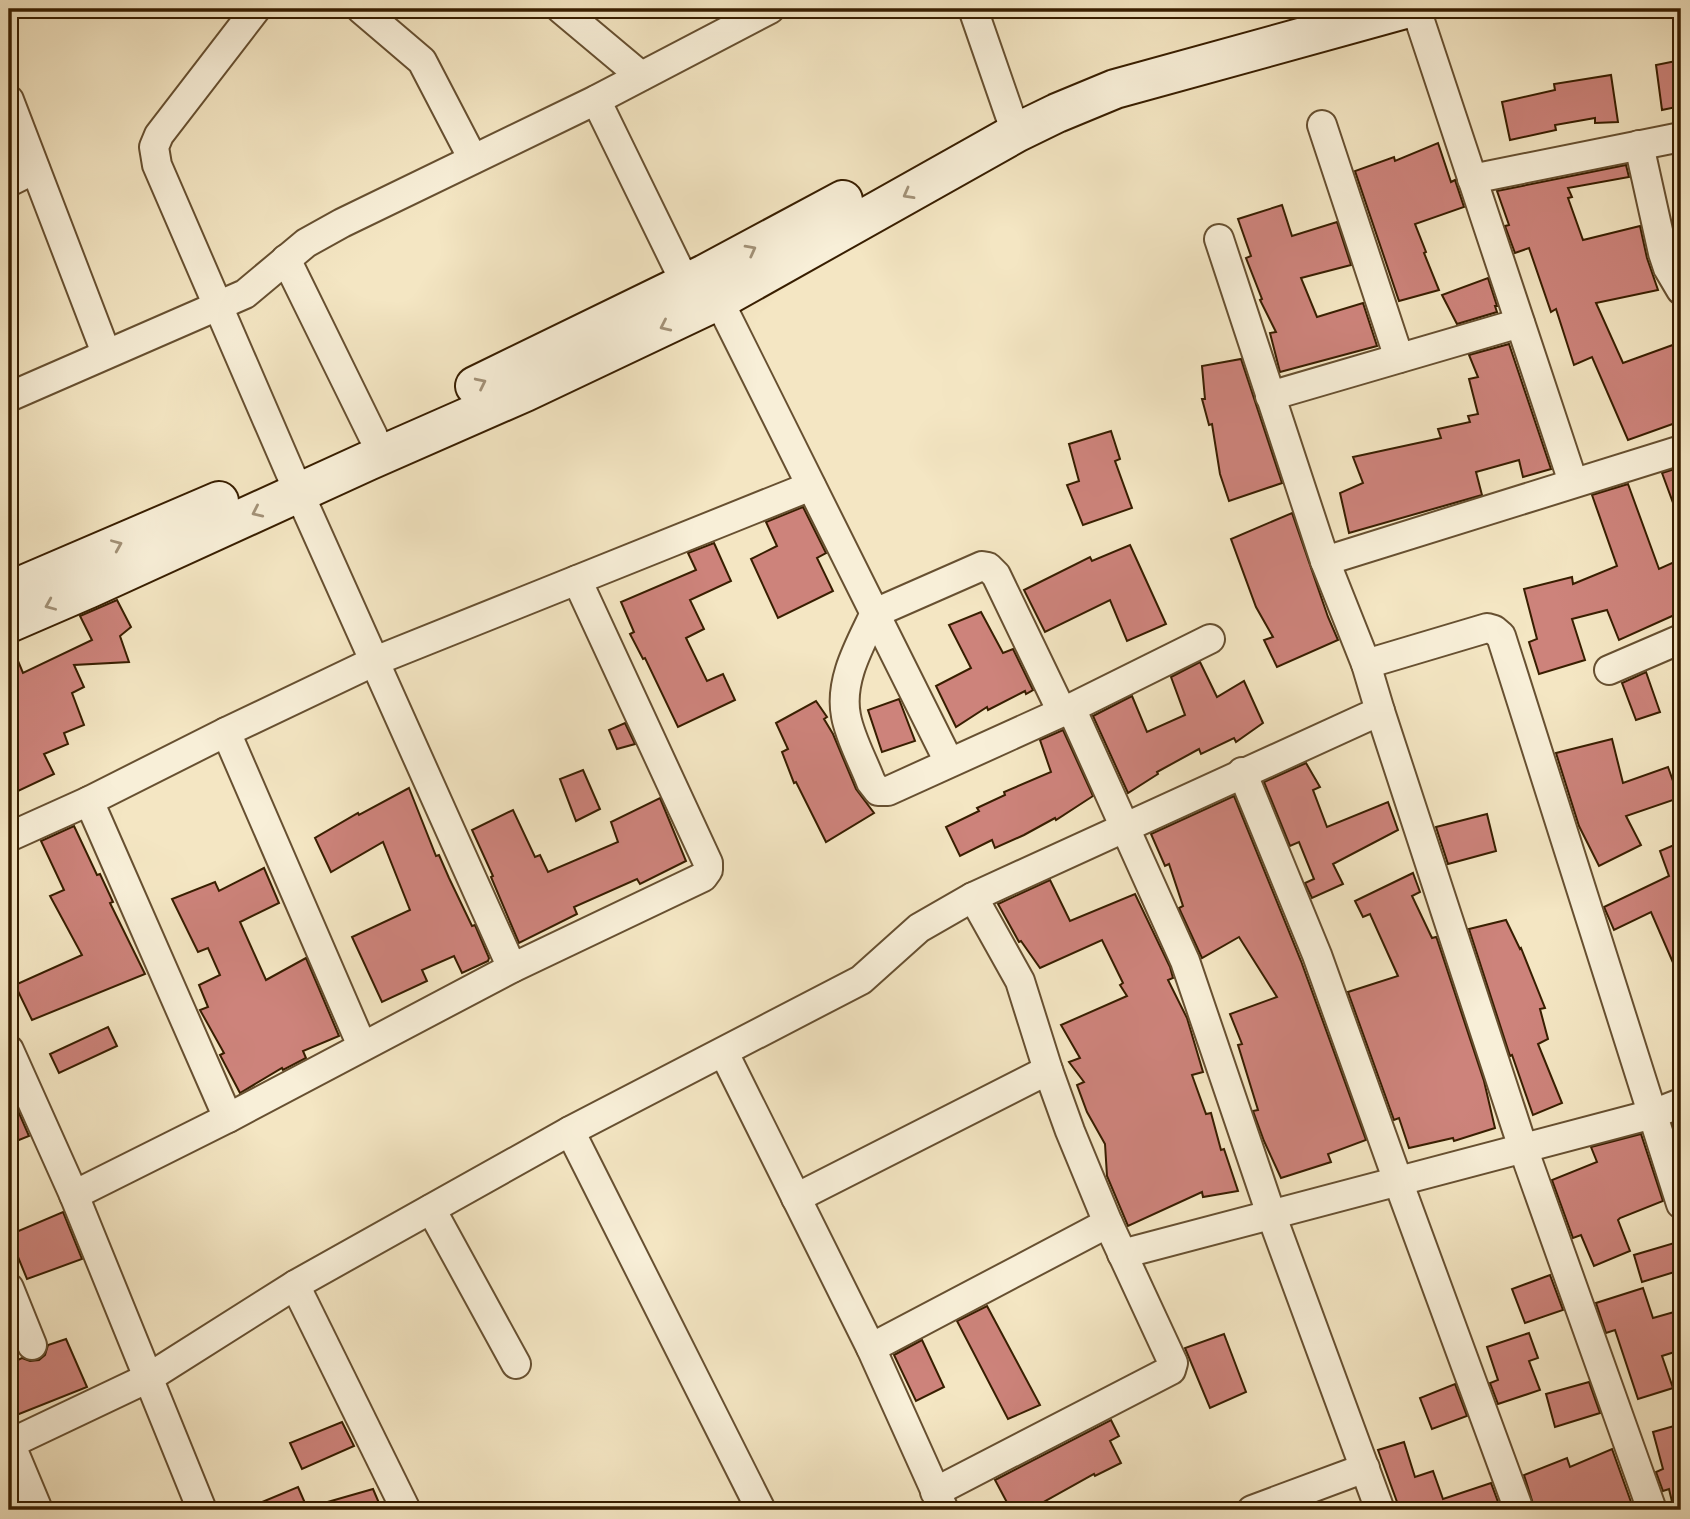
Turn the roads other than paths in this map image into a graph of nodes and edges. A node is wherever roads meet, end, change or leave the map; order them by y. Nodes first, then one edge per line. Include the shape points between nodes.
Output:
1 (256, 9) edge
2 (361, 9) edge
3 (561, 9) edge
4 (770, 9) edge
5 (973, 9) edge
6 (1315, 9) edge
7 (1405, 9) edge
8 (1416, 9) edge
9 (641, 76) junction
10 (9, 100) edge
11 (596, 100) junction
12 (1013, 122) junction
13 (1322, 125) dead end
14 (1681, 137) edge
15 (1639, 145) junction
16 (473, 159) junction
17 (35, 169) junction
18 (1472, 179) junction
19 (9, 182) edge
20 (1219, 239) dead end
21 (286, 259) junction
22 (703, 286) junction
23 (1681, 289) edge
24 (218, 305) junction
25 (1520, 323) junction
26 (106, 353) junction
27 (1399, 358) junction
28 (1270, 396) junction
29 (9, 397) edge
30 (373, 436) junction
31 (1681, 450) edge
32 (294, 482) junction
33 (1573, 482) junction
34 (811, 486) junction
35 (1325, 561) junction
36 (577, 580) junction
37 (9, 591) edge
38 (875, 613) junction
39 (9, 623) edge
40 (1210, 639) dead end
41 (1681, 639) edge
42 (375, 662) junction
43 (1366, 664) junction
44 (1609, 670) dead end
45 (1066, 710) junction
46 (1380, 711) junction
47 (226, 732) junction
48 (949, 762) junction
49 (1242, 772) junction
50 (89, 801) junction
51 (1125, 827) junction
52 (9, 837) edge
53 (973, 897) junction
54 (512, 968) junction
55 (362, 1046) junction
56 (9, 1050) edge
57 (724, 1053) junction
58 (1048, 1070) junction
59 (1681, 1102) edge
60 (1653, 1114) junction
61 (228, 1118) junction
62 (570, 1131) junction
63 (1523, 1148) junction
64 (1398, 1181) junction
65 (74, 1195) junction
66 (796, 1198) junction
67 (1681, 1205) edge
68 (431, 1209) junction
69 (1271, 1214) junction
70 (1108, 1223) junction
71 (1122, 1254) junction
72 (295, 1285) junction
73 (9, 1289) edge
74 (32, 1345) dead end
75 (871, 1348) junction
76 (516, 1364) dead end
77 (148, 1378) junction
78 (9, 1444) edge
79 (1365, 1468) junction
80 (939, 1501) edge
81 (38, 1510) edge
82 (202, 1510) edge
83 (406, 1510) edge
84 (761, 1510) edge
85 (1252, 1510) edge
86 (1380, 1510) edge
87 (1519, 1510) edge
88 (1652, 1510) edge

1 - 24 street via 154,146 157,165
2 - 16 street via 422,61
3 - 9 street
4 - 9 street
5 - 12 street
6 - 12 street via 1150,56 1068,85
7 - 12 street via 1115,89 1057,113
8 - 18 street
9 - 11 street
10 - 17 street
11 - 16 street
11 - 22 street
12 - 22 street
13 - 27 street
14 - 15 street
15 - 18 street
15 - 23 street via 1662,253
16 - 21 street via 342,223
17 - 19 street
17 - 26 street
18 - 25 street
20 - 28 street
21 - 24 street via 245,294
21 - 30 street
30 -> 22 street
22 -> 32 street via 525,392
22 - 34 street
24 - 26 street
24 - 32 street
25 - 27 street
25 - 33 street
26 - 29 street
27 - 28 street
28 - 35 street
30 - 32 street
31 - 33 street
37 -> 32 street
32 -> 39 street via 90,588
32 - 42 street
33 - 35 street
34 - 36 street
34 - 38 street
35 - 43 street
36 - 42 street
36 - 54 street via 708,870 703,877
38 - 45 street via 988,567
38 - 48 street
38 - 48 street via 844,692 846,717 871,782 878,790 888,791
40 - 45 street
41 - 44 street
42 - 47 street
42 - 54 street
43 - 46 street
43 - 60 street via 1487,628 1501,636
45 - 48 street
45 - 51 street
46 - 49 street
46 - 63 street
47 - 50 street
47 - 55 street
49 - 51 street
49 - 64 street via 1313,942
50 - 52 street
50 - 61 street
51 - 53 street
51 - 69 street via 1185,961
53 - 57 street via 919,928 861,980
53 - 58 street via 1020,981
54 - 55 street
55 - 61 street
56 - 65 street
57 - 62 street
57 - 66 street
58 - 66 street
58 - 70 street
59 - 60 street
60 - 63 street
60 - 67 street
61 - 65 street
62 - 68 street
62 - 84 street
63 - 64 street
63 - 88 street
64 - 69 street
64 - 87 street
65 - 77 street
66 - 75 street
68 - 72 street
68 - 76 street
69 - 71 street
69 - 79 street
70 - 71 street
70 - 75 street
71 - 80 street via 1171,1355 1171,1370
72 - 77 street
72 - 83 street
73 - 74 street
75 - 80 street
77 - 78 street
77 - 82 street
78 - 81 street
79 - 85 street
79 - 86 street

